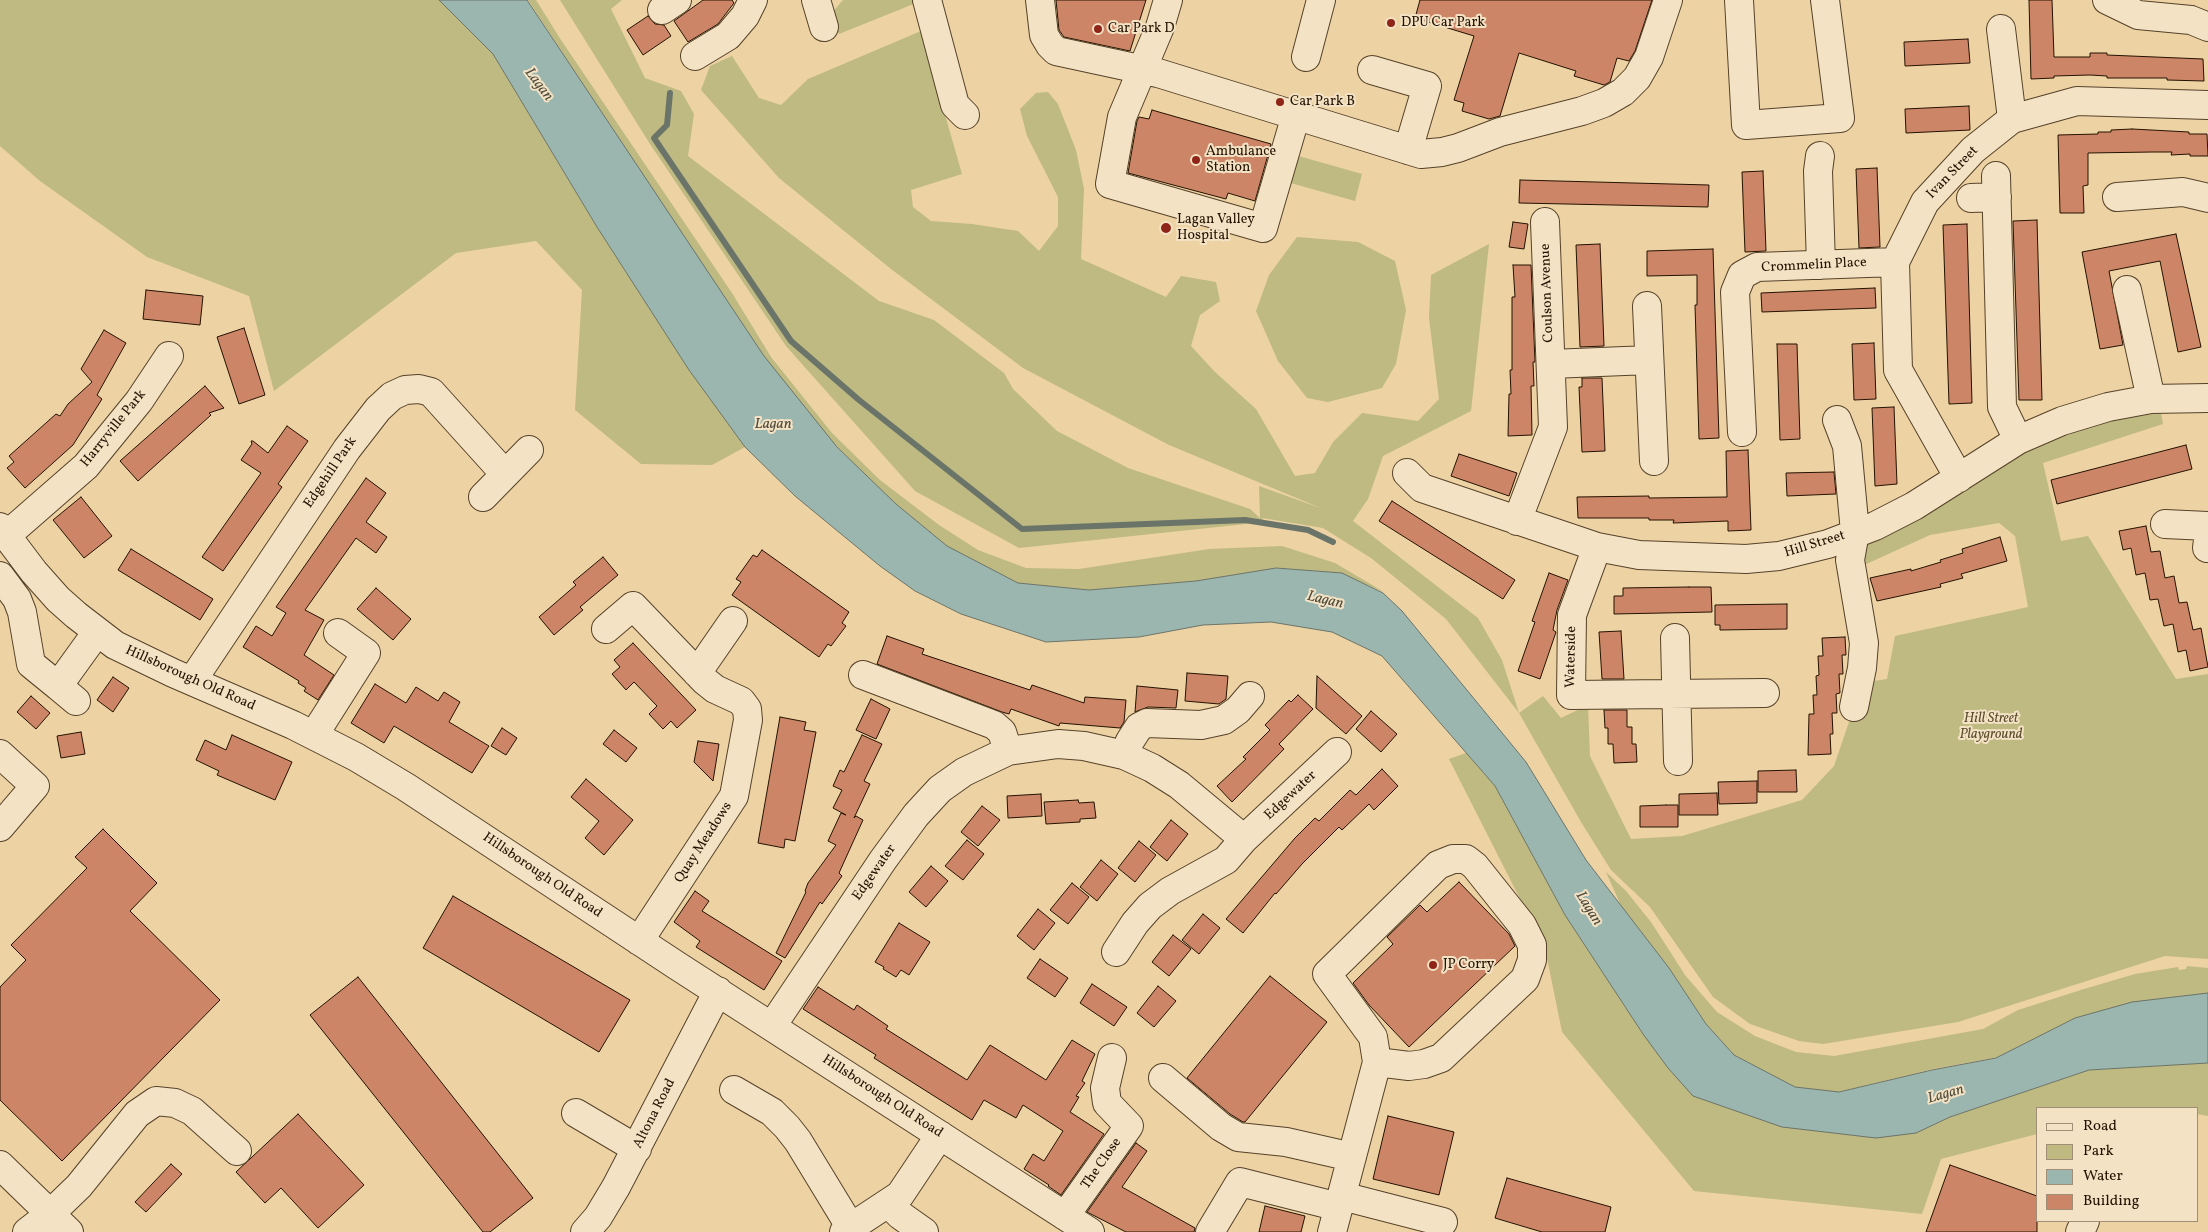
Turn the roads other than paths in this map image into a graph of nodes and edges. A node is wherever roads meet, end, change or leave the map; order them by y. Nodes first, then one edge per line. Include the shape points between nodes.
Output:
1 (753, 0) edge
2 (816, 0) edge
3 (926, 0) edge
4 (1040, 0) edge
5 (1168, 0) edge
6 (1322, 0) edge
7 (1668, 0) edge
8 (1739, 0) edge
9 (1826, 0) edge
10 (2107, 0) edge
11 (824, 27) dead end
12 (2208, 27) edge
13 (2001, 29) dead end
14 (696, 56) dead end
15 (1306, 57) dead end
16 (1142, 69) junction
17 (1372, 70) dead end
18 (2208, 105) edge
19 (965, 115) dead end
20 (1296, 115) junction
21 (2012, 119) junction
22 (1408, 150) junction
23 (1820, 156) dead end
24 (1988, 190) dead end
25 (2117, 197) dead end
26 (2208, 198) edge
27 (1545, 222) dead end
28 (1895, 262) junction
29 (1821, 265) junction
30 (2127, 290) dead end
31 (1647, 306) dead end
32 (170, 356) dead end
33 (1649, 360) junction
34 (1551, 364) junction
35 (2208, 398) edge
36 (2151, 399) junction
37 (1837, 420) dead end
38 (1742, 432) dead end
39 (2018, 440) junction
40 (529, 450) dead end
41 (1654, 461) dead end
42 (1407, 473) dead end
43 (505, 474) junction
44 (1959, 478) junction
45 (483, 497) dead end
46 (1518, 521) junction
47 (2165, 524) dead end
48 (3, 531) edge
49 (1855, 532) junction
50 (2208, 538) edge
51 (1597, 547) junction
52 (1, 581) edge
53 (733, 621) dead end
54 (606, 629) dead end
55 (97, 632) junction
56 (338, 633) dead end
57 (1675, 638) dead end
58 (696, 673) junction
59 (863, 675) dead end
60 (192, 681) junction
61 (1765, 693) dead end
62 (1676, 694) junction
63 (1250, 696) dead end
64 (1854, 707) dead end
65 (314, 735) junction
66 (1008, 751) junction
67 (1337, 752) dead end
68 (0, 754) edge
69 (1124, 755) junction
70 (1678, 761) dead end
71 (0, 826) edge
72 (1244, 839) junction
73 (639, 941) junction
74 (1116, 952) dead end
75 (718, 991) junction
76 (772, 1026) junction
77 (1112, 1058) dead end
78 (1376, 1062) junction
79 (1163, 1078) dead end
80 (734, 1090) dead end
81 (576, 1112) dead end
82 (940, 1135) junction
83 (637, 1149) junction
84 (237, 1151) dead end
85 (1352, 1157) junction
86 (0, 1165) edge
87 (616, 1187) junction
88 (889, 1204) junction
89 (1338, 1212) edge
90 (1065, 1216) junction
91 (1443, 1222) dead end
92 (60, 1223) edge
93 (848, 1230) edge
94 (27, 1232) edge
95 (585, 1232) edge
96 (594, 1232) edge
97 (924, 1232) edge
98 (1090, 1232) edge
99 (1210, 1232) edge

1 - 14 street via 745,16 728,36
2 - 11 street
3 - 19 street via 955,105
4 - 16 street via 1044,35 1056,51
5 - 16 street
6 - 15 street
7 - 22 street via 1649,57 1637,78 1623,92 1604,103 1442,152 1421,154
8 - 9 street via 1746,126 1840,118
10 - 12 street via 2138,15 2191,20
13 - 21 street
16 - 20 street
16 - 20 street via 1120,127 1110,184 1120,187 1262,228
17 - 22 street via 1427,86
18 - 21 street, Ivan Street via 2077,101
20 - 22 street
21 - 28 street, Ivan Street via 1973,150 1925,202
23 - 29 street
24 - 39 street via 2002,407
25 - 26 street via 2183,192
27 - 34 street, Coulson Avenue
28 - 29 street, Crommelin Place
28 - 44 street, Ivan Street via 1898,370
29 - 38 street, Crommelin Place via 1758,267 1742,275 1735,292
30 - 36 street
31 - 33 street
32 - 48 street, Harryville Park via 139,401 86,466
33 - 34 street
33 - 41 street
34 - 46 street, Coulson Avenue via 1553,427
35 - 36 street, Hill Street
36 - 39 street, Hill Street via 2108,407 2062,421
37 - 49 street via 1847,446
39 - 44 street, Hill Street
40 - 43 street
42 - 46 street, Hill Street via 1422,488
43 - 45 street
43 - 60 street, Edgehill Park via 430,392 412,389 392,396 347,449
44 - 49 street, Hill Street via 1914,506 1875,526
46 - 51 street, Hill Street
47 - 50 street
48 - 55 street, Hillsborough Old Road via 58,599
49 - 51 street, Hill Street via 1828,544 1779,556 1746,559 1639,555
49 - 64 street via 1850,560 1864,642
51 - 62 street, Waterside via 1572,614 1571,695
52 - 55 street via 17,599 22,612 31,664 67,693
53 - 58 street
54 - 58 street, Quay Meadows via 633,606
55 - 60 street, Hillsborough Old Road via 141,658
56 - 65 street via 366,653
57 - 62 street
58 - 73 street, Quay Meadows via 715,689 741,701 747,709 748,720 734,796
59 - 66 street via 994,725 1002,732
60 - 65 street, Hillsborough Old Road
61 - 62 street, Waterside
62 - 70 street
63 - 69 street via 1224,720 1201,725 1147,724 1139,727
65 - 73 street, Hillsborough Old Road via 356,757 464,824
66 - 69 street, Edgewater via 1058,744
66 - 76 street, Edgewater via 964,772 940,788 873,876
67 - 72 street, Edgewater
68 - 71 street via 35,786
69 - 72 street, Edgewater via 1179,785
72 - 74 street, Edgewater via 1226,860 1150,906
73 - 75 street, Hillsborough Old Road
75 - 76 street, Hillsborough Old Road
75 - 83 street, Altona Road
76 - 82 street, Hillsborough Old Road
77 - 90 street, The Close via 1105,1088 1107,1103 1129,1126
78 - 78 street via 1374,1037 1327,974 1438,865 1466,859 1522,924 1532,945 1532,960 1525,979 1441,1058 1409,1066
78 - 85 street
79 - 85 street via 1221,1127 1238,1136 1286,1142
80 - 93 street via 772,1112 787,1127
81 - 83 street
82 - 88 street via 908,1185
82 - 90 street, Hillsborough Old Road
83 - 87 street, Altona Road
84 - 92 street via 192,1111 175,1103 156,1102 137,1114 79,1186
85 - 89 street
86 - 92 street
87 - 95 street, Altona Road
87 - 96 street
88 - 93 street
88 - 97 street
89 - 91 street
89 - 99 street via 1240,1182
90 - 98 street, Hillsborough Old Road
92 - 94 street

